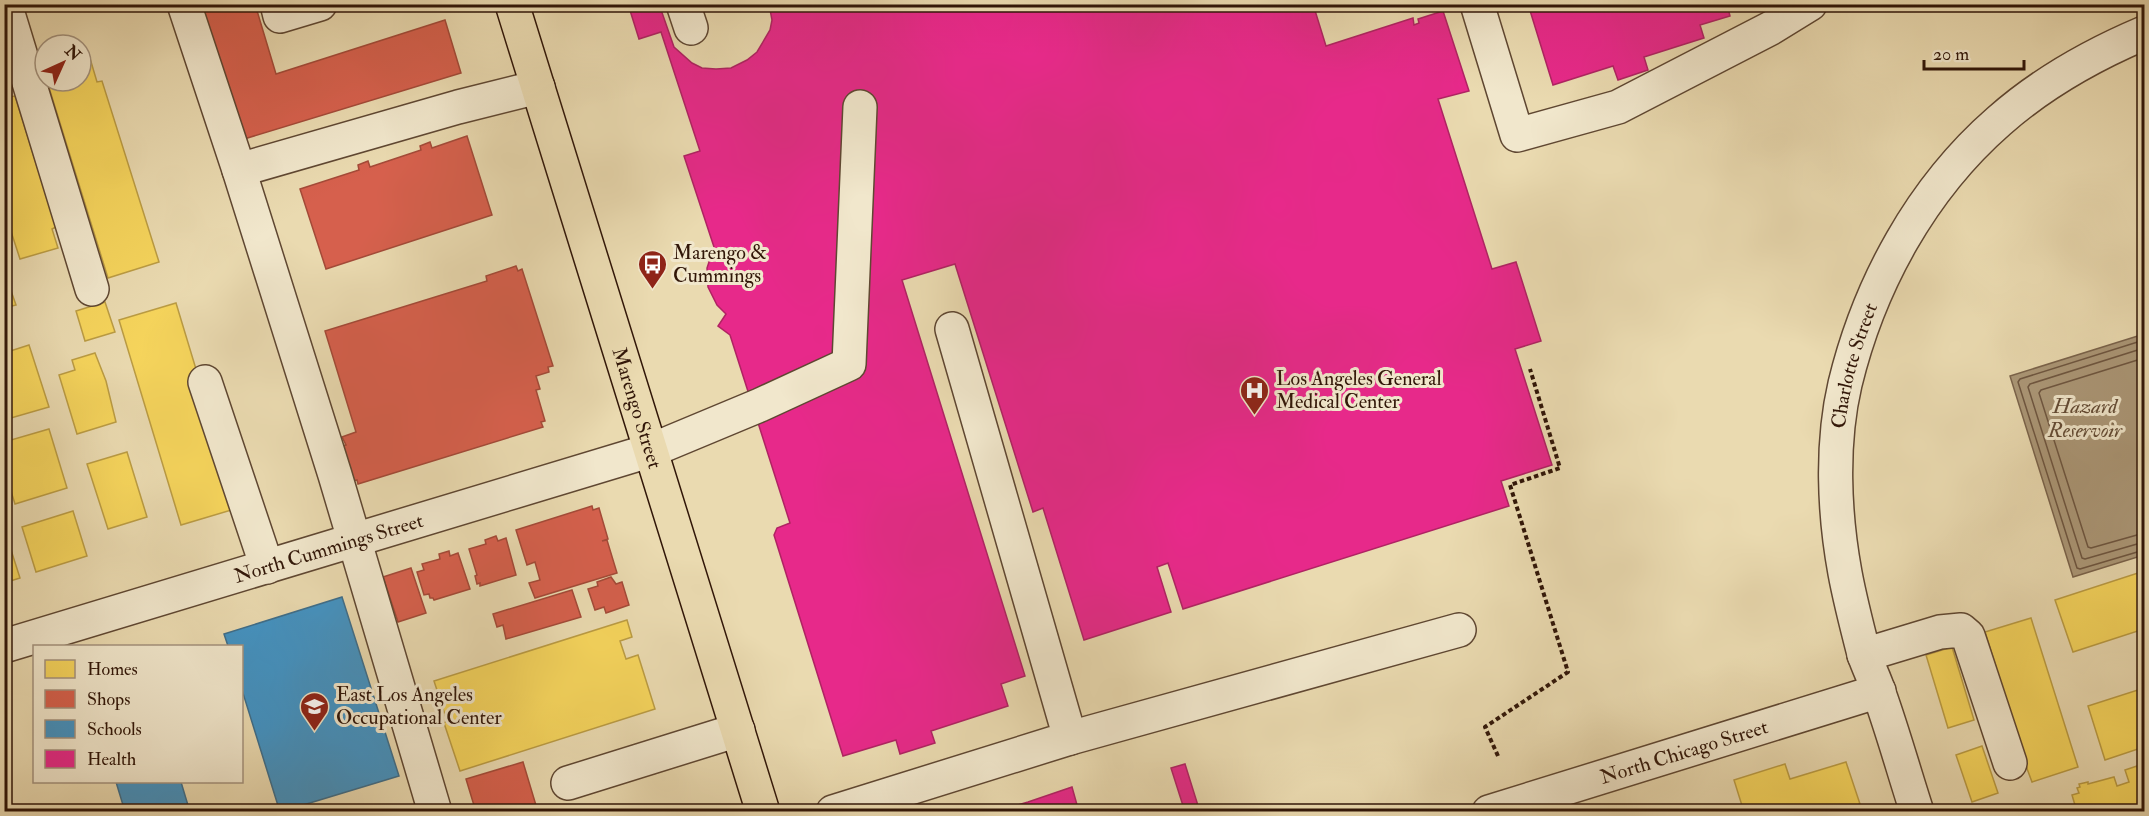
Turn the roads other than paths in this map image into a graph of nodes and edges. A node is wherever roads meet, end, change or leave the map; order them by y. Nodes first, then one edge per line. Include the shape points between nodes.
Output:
1 (277, 4) edge
2 (320, 4) edge
3 (512, 4) edge
4 (1477, 4) edge
5 (1810, 4) edge
6 (8, 6) edge
7 (186, 12) edge
8 (2145, 33) edge
9 (538, 87) junction
10 (860, 107) dead end
11 (239, 170) junction
12 (92, 289) dead end
13 (952, 329) dead end
14 (205, 382) dead end
15 (652, 450) junction
16 (354, 540) junction
17 (267, 567) junction
18 (1459, 630) dead end
19 (4, 646) edge
20 (1864, 655) junction
21 (1879, 691) junction
22 (738, 729) junction
23 (1070, 738) junction
24 (2010, 763) dead end
25 (568, 783) dead end
26 (435, 812) edge
27 (763, 812) edge
28 (833, 812) edge
29 (1489, 812) edge
30 (1917, 812) edge

1 - 2 street via 280,16
3 - 9 main road, Marengo Street
4 - 5 street via 1517,135 1617,107
6 - 12 street
7 - 11 street
8 - 20 street, Charlotte Street via 2078,64 1999,122 1956,164 1922,208 1891,259 1865,319 1845,385 1836,448 1837,506 1845,571
9 - 11 street via 458,106
9 - 15 main road, Marengo Street
10 - 15 street, North Cummings Street via 849,364
11 - 16 street
13 - 23 street
14 - 17 street
15 - 16 street, North Cummings Street
15 - 22 main road, Marengo Street
16 - 17 street, North Cummings Street
16 - 26 street
17 - 19 street, North Cummings Street
18 - 23 street
20 - 21 street, Charlotte Street
20 - 24 street via 1940,632 1961,630 1968,636
21 - 29 street, North Chicago Street
21 - 30 street, Charlotte Street
22 - 25 street
22 - 27 main road, Marengo Street
23 - 28 street

